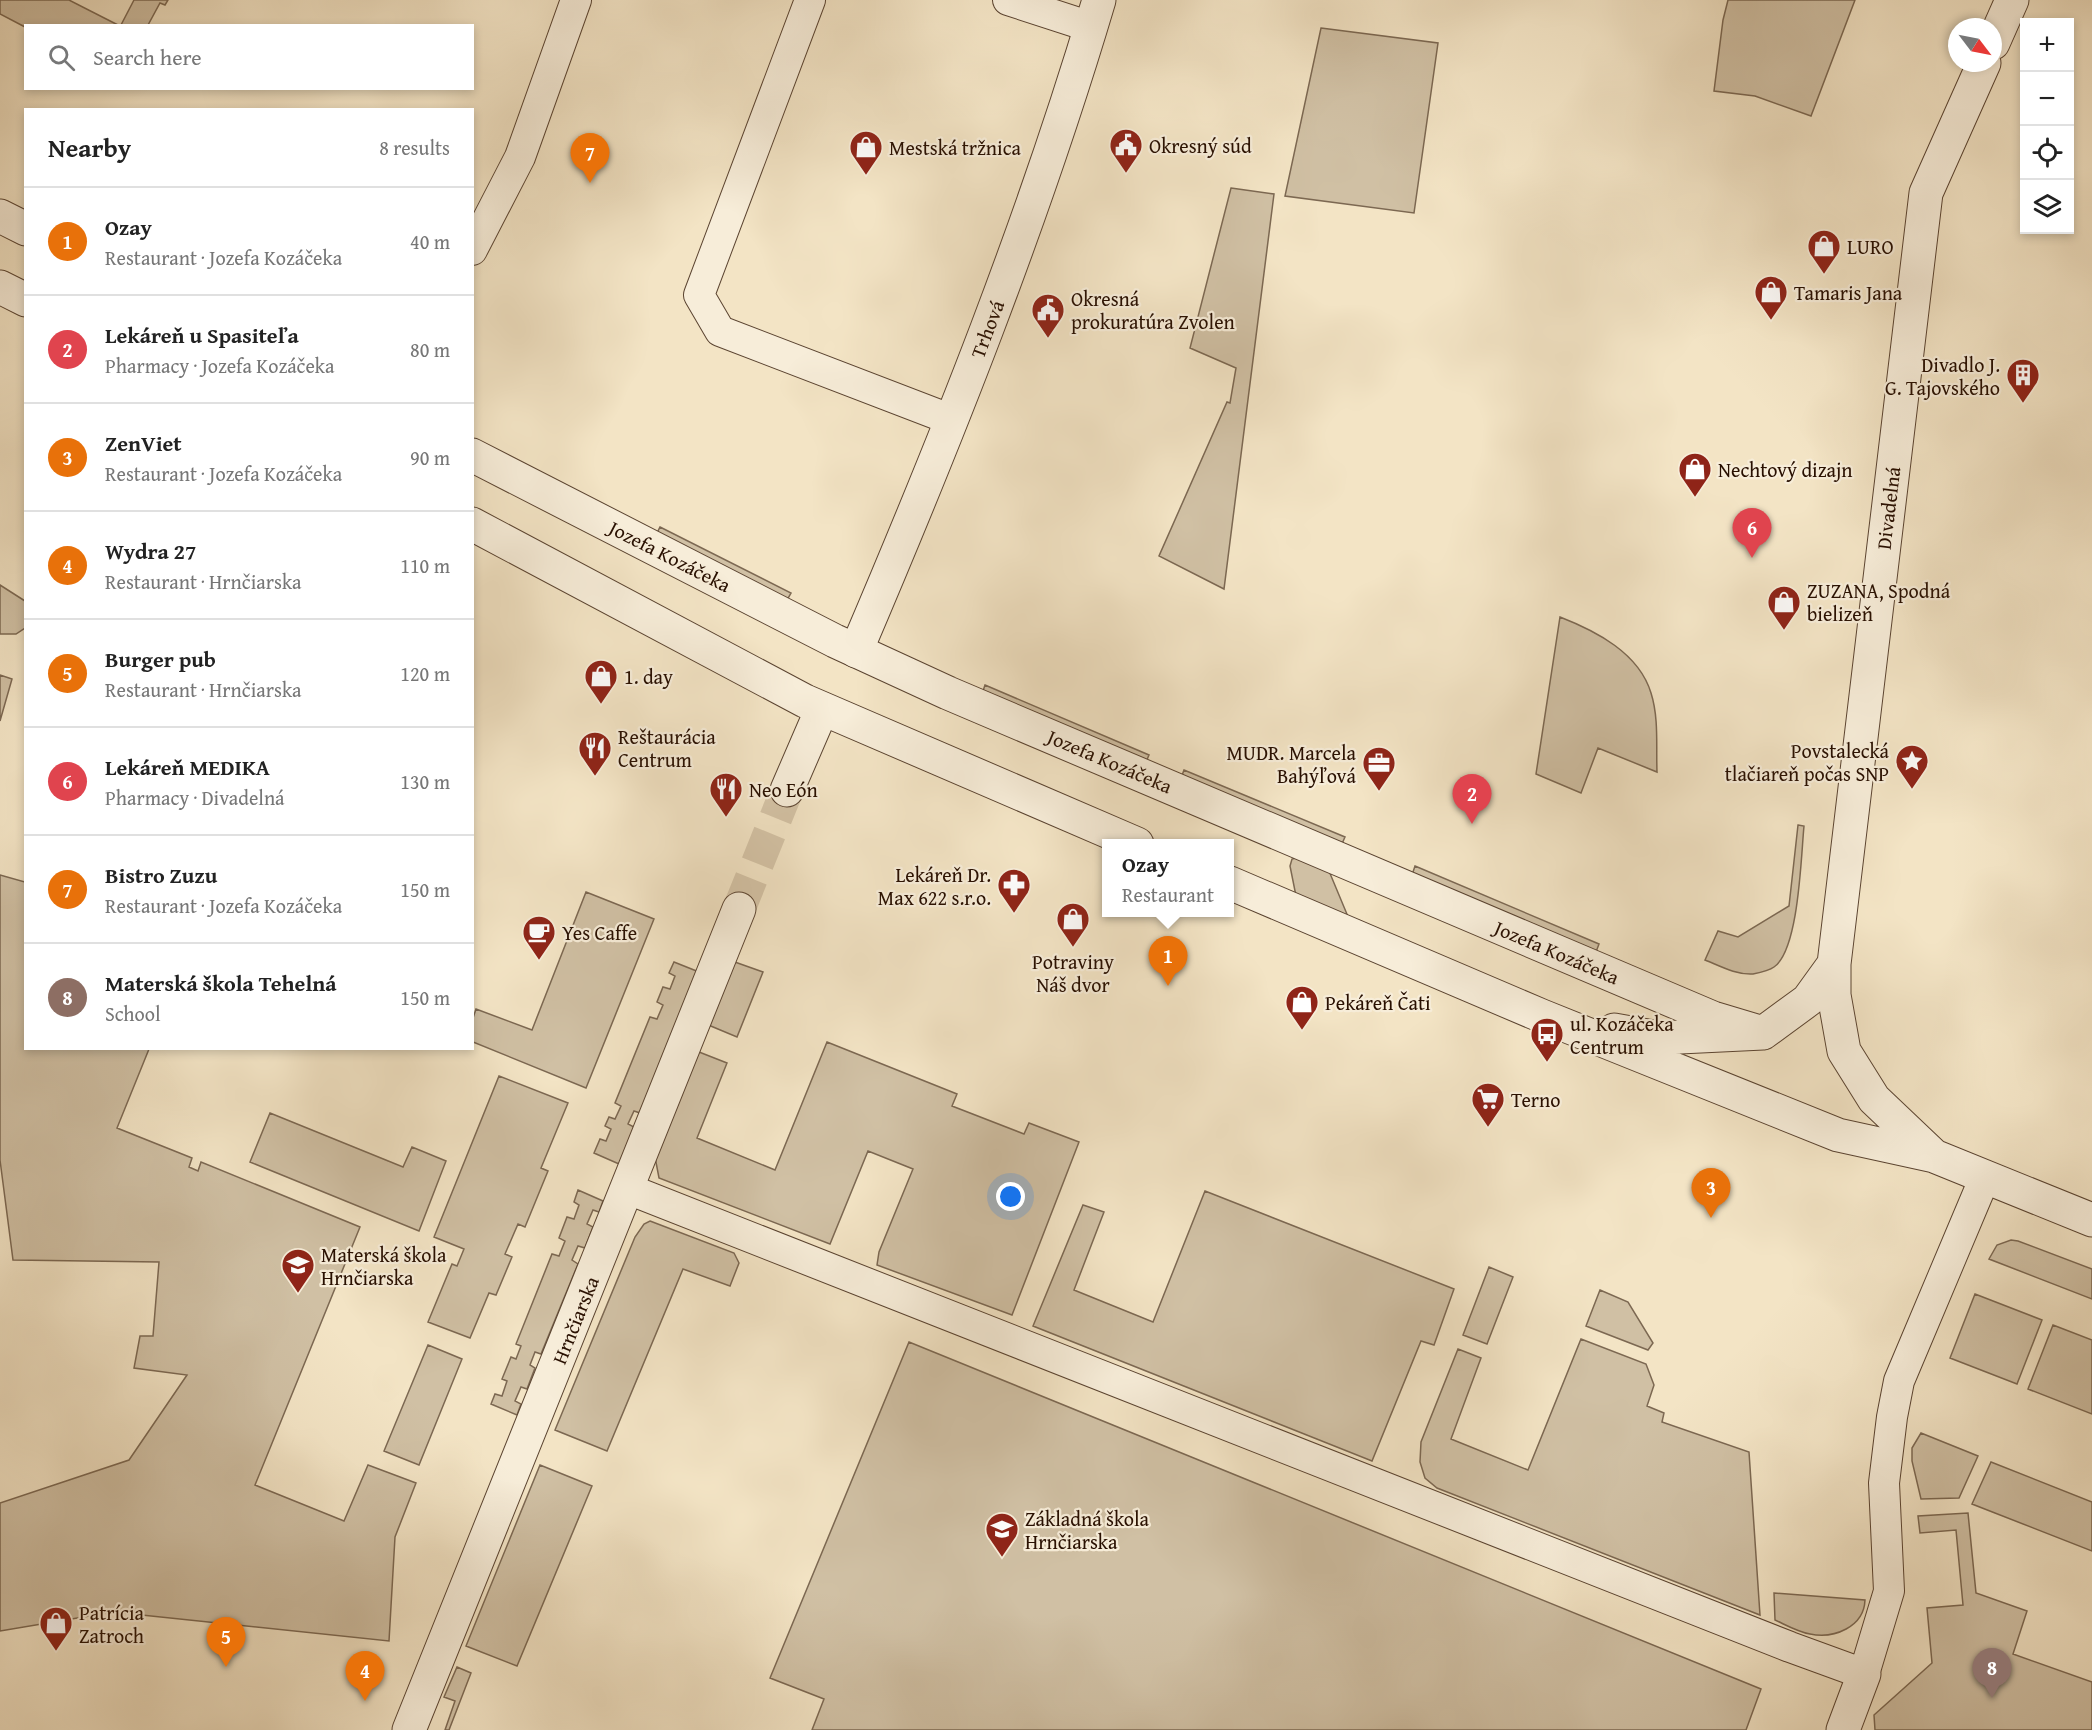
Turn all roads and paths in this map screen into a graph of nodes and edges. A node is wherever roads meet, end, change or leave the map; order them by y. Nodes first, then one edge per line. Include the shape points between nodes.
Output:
1 (576, 0) edge
2 (810, 0) edge
3 (1008, 0) edge
4 (2012, 0) edge
5 (1095, 14) edge
6 (2002, 23) edge
7 (1980, 72) edge
8 (0, 216) edge
9 (24, 228) edge
10 (474, 246) edge
11 (0, 287) edge
12 (24, 299) edge
13 (952, 420) junction
14 (474, 456) edge
15 (474, 525) edge
16 (856, 651) junction
17 (822, 709) junction
18 (787, 790) tunnel mouth
19 (1128, 839) edge
20 (1234, 885) edge
21 (740, 909) tunnel mouth
22 (1834, 964) junction
23 (1542, 1017) junction
24 (1763, 1033) junction
25 (1934, 1156) junction
26 (1985, 1177) junction
27 (628, 1189) junction
28 (2092, 1220) edge
29 (1864, 1674) junction
30 (409, 1730) edge
31 (1843, 1730) edge

1 - 10 lane via 520,157
2 - 13 lane via 699,295 720,332
3 - 5 lane
4 - 6 street
5 - 13 street, Trhová via 1006,280
7 - 22 street, Divadelná via 1926,193
8 - 9 street
11 - 12 street
13 - 16 street, Trhová
14 - 16 street, Jozefa Kozáčeka
15 - 17 street
16 - 24 street, Jozefa Kozáčeka via 1713,1018
17 - 18 street
17 - 19 street
20 - 23 street
21 - 27 street, Hrnčiarska
22 - 24 street via 1808,1000
22 - 25 street via 1834,995 1844,1051 1874,1099
23 - 24 street via 1659,1038
23 - 25 street via 1838,1135
25 - 26 street
26 - 28 street
26 - 29 lane via 1899,1381 1884,1482 1889,1591
27 - 29 lane
27 - 30 street, Hrnčiarska
29 - 31 street

